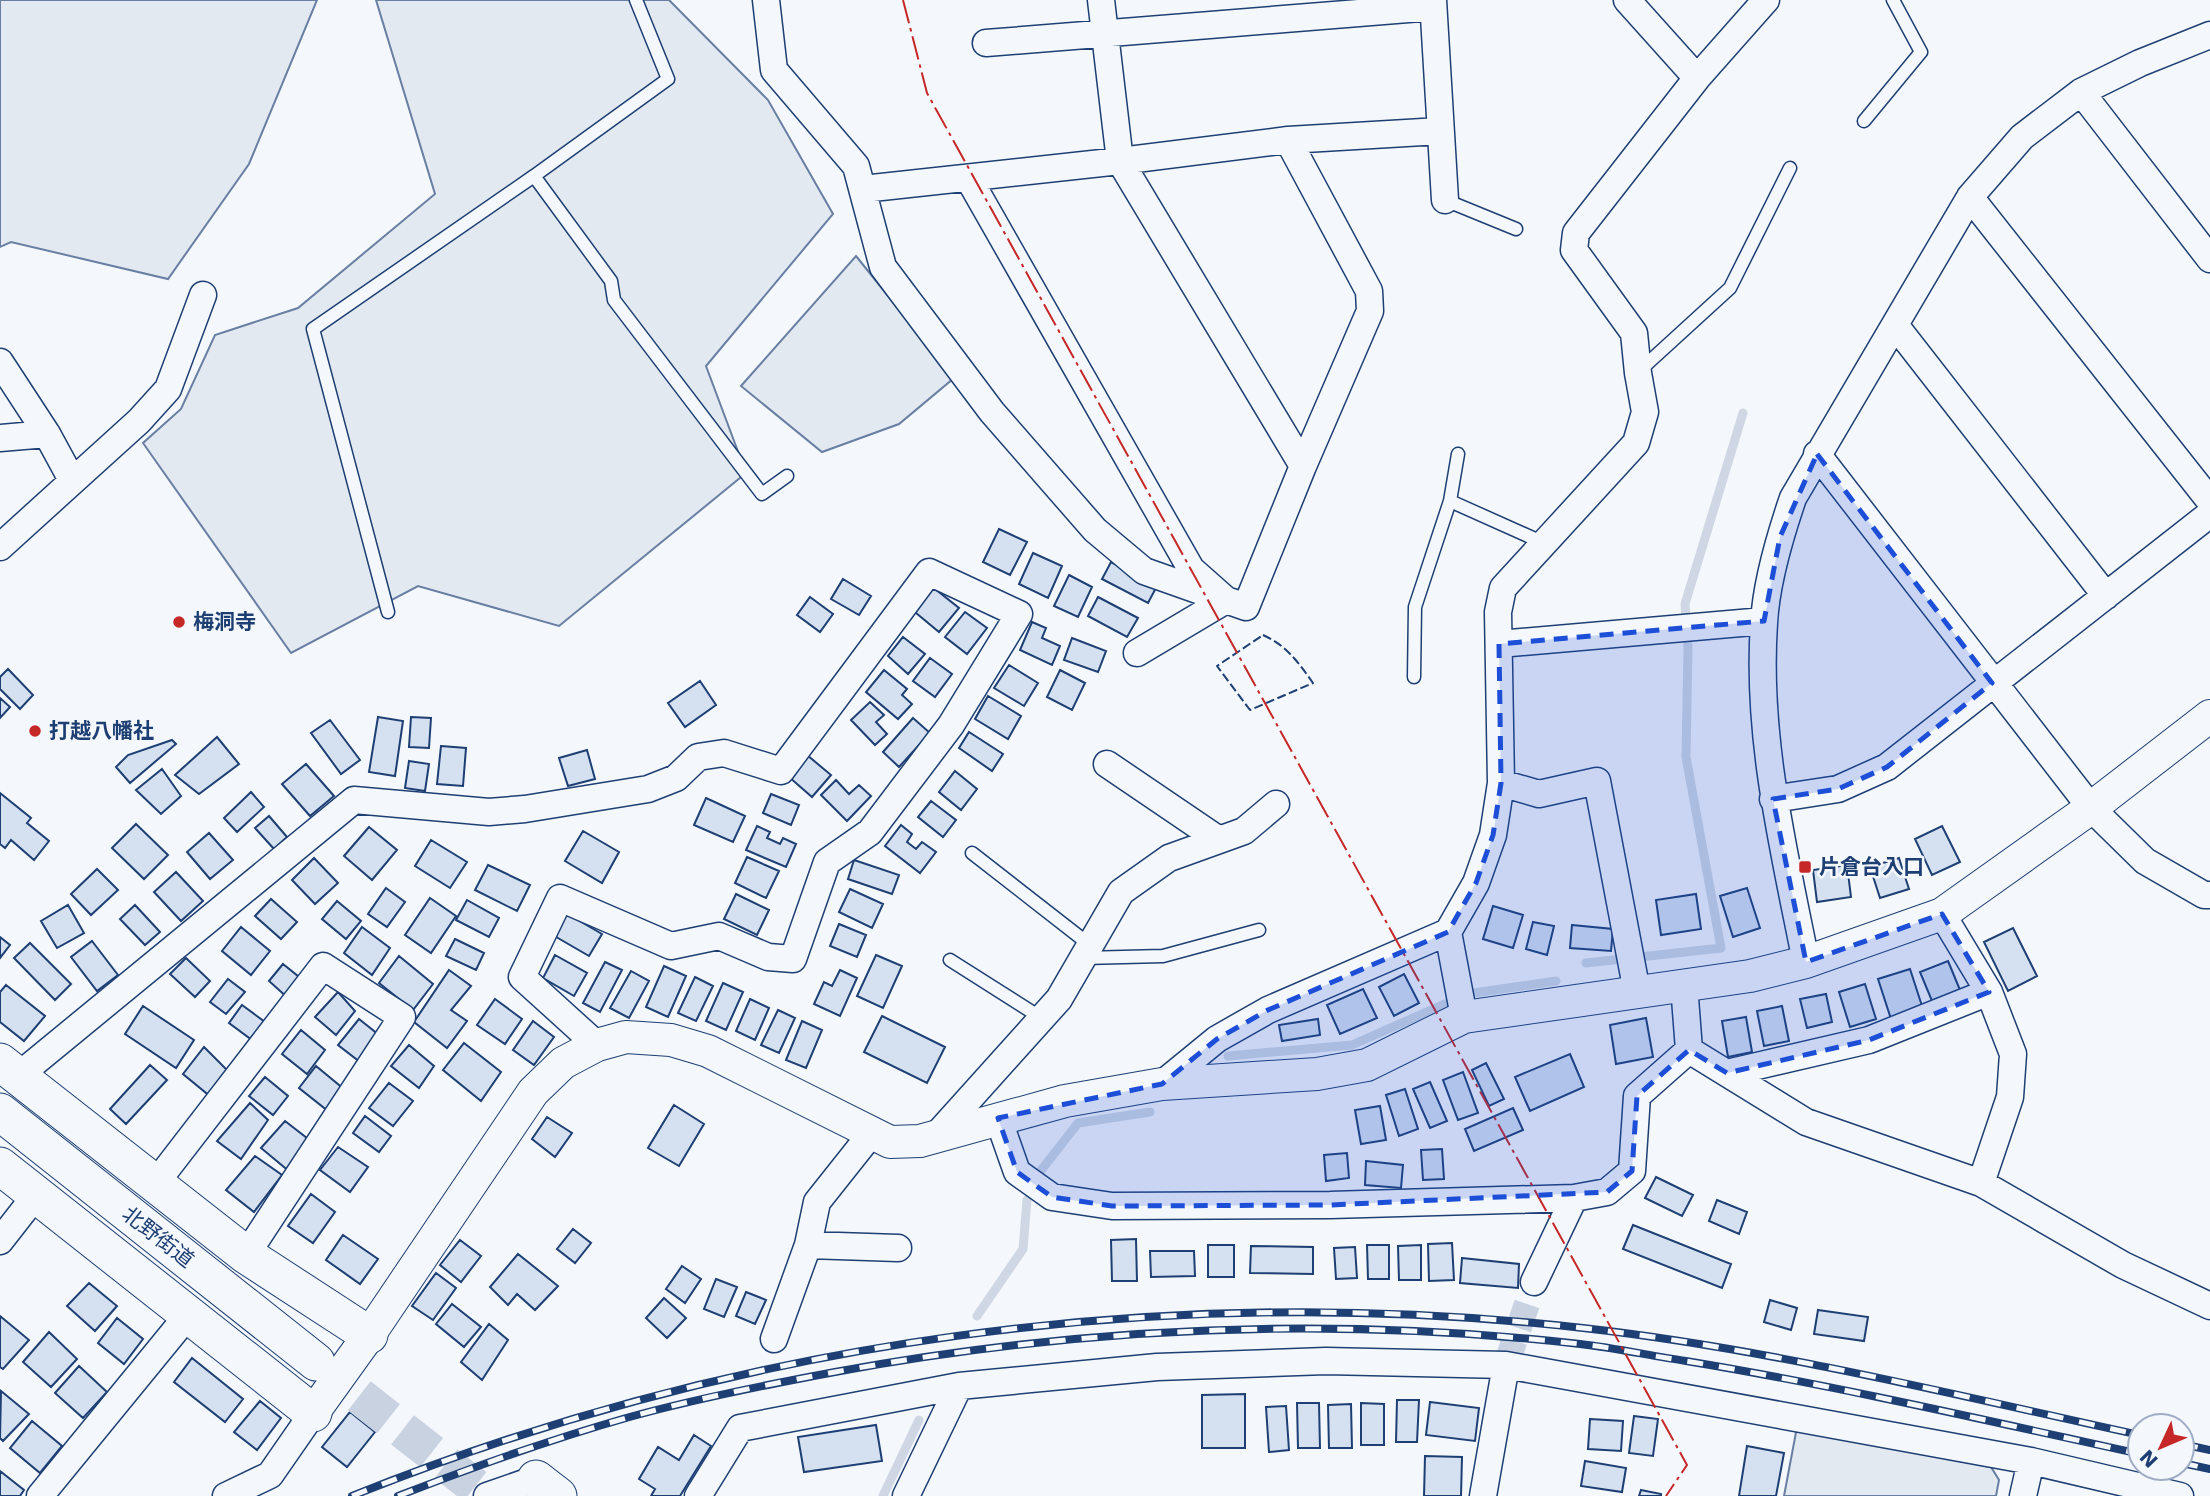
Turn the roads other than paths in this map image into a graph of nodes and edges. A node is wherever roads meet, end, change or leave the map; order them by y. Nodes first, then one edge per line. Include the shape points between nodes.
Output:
1 (636, 0) edge
2 (766, 0) edge
3 (1101, 0) edge
4 (1627, 0) edge
5 (1766, 0) edge
6 (1893, 0) edge
7 (1433, 3) edge
8 (1105, 34) junction
9 (2210, 35) edge
10 (986, 43) dead end
11 (1697, 78) junction
12 (2081, 92) junction
13 (1864, 121) dead end
14 (1440, 131) junction
15 (1288, 140) junction
16 (1119, 162) junction
17 (1790, 168) dead end
18 (534, 176) junction
19 (969, 178) junction
20 (863, 189) junction
21 (1970, 197) junction
22 (1445, 200) joint
23 (1516, 229) dead end
24 (2210, 259) edge
25 (203, 295) dead end
26 (1895, 325) junction
27 (0, 362) edge
28 (1638, 373) junction
29 (47, 434) junction
30 (0, 438) edge
31 (1458, 454) dead end
32 (1817, 454) junction
33 (1303, 466) junction
34 (786, 475) dead end
35 (72, 480) junction
36 (1450, 501) junction
37 (2210, 501) edge
38 (2210, 514) edge
39 (1545, 543) junction
40 (0, 547) edge
41 (2106, 596) junction
42 (1226, 600) junction
43 (388, 612) dead end
44 (1764, 621) junction
45 (1499, 644) junction
46 (1136, 653) dead end
47 (1414, 677) dead end
48 (1992, 683) junction
49 (2210, 716) edge
50 (1107, 764) dead end
51 (1501, 783) junction
52 (1773, 799) junction
53 (1276, 804) dead end
54 (2091, 808) junction
55 (1219, 840) junction
56 (972, 853) dead end
57 (2210, 895) edge
58 (1942, 914) junction
59 (1259, 930) dead end
60 (1448, 932) junction
61 (1087, 951) junction
62 (950, 960) dead end
63 (1806, 962) junction
64 (1635, 983) junction
65 (1684, 985) junction
66 (1989, 992) junction
67 (1464, 1017) junction
68 (1044, 1019) junction
69 (597, 1045) junction
70 (1689, 1050) junction
71 (9, 1069) edge
72 (1727, 1073) junction
73 (1162, 1084) junction
74 (0, 1112) edge
75 (998, 1118) junction
76 (872, 1133) junction
77 (935, 1137) junction
78 (0, 1166) edge
79 (1981, 1183) junction
80 (155, 1184) junction
81 (36, 1195) junction
82 (1574, 1198) junction
83 (0, 1241) edge
84 (808, 1245) junction
85 (898, 1248) dead end
86 (246, 1255) junction
87 (1534, 1282) tunnel mouth
88 (2210, 1306) edge
89 (188, 1315) junction
90 (369, 1335) junction
91 (774, 1339) dead end
92 (316, 1362) tunnel mouth
93 (1506, 1365) junction
94 (959, 1386) junction
95 (313, 1413) junction
96 (2031, 1461) junction
97 (547, 1488) edge
98 (40, 1496) edge
99 (226, 1496) edge
100 (487, 1496) edge
101 (698, 1496) edge
102 (906, 1496) edge
103 (1483, 1496) edge
104 (2023, 1496) edge
105 (2180, 1496) edge

1 - 18 lane via 668,79
2 - 20 street via 774,70 856,166
3 - 8 street
4 - 11 street
5 - 11 street
6 - 13 lane via 1921,52
7 - 8 street
7 - 14 street
8 - 10 street
8 - 16 street
9 - 12 street
11 - 28 street via 1576,233 1574,250 1634,333
12 - 21 street via 2022,137
12 - 24 street
14 - 15 street
14 - 22 street
15 - 16 street
15 - 33 street via 1369,291 1370,311
16 - 19 street
16 - 33 street
17 - 28 lane via 1730,288
18 - 34 lane via 611,281 614,300 762,494
18 - 43 lane via 313,329
19 - 20 street
19 - 42 street via 1191,569
20 - 42 street via 883,267 992,412 1095,530 1143,572
21 - 26 street
21 - 37 street
22 - 23 lane
25 - 35 street via 168,389
26 - 32 street
26 - 41 street
27 - 29 street
28 - 39 street via 1645,412 1636,443
29 - 30 street
29 - 35 street
31 - 36 lane
32 - 44 street via 1780,537
32 - 48 street
33 - 42 street via 1246,607
35 - 40 street
36 - 39 lane
36 - 47 lane via 1415,607
38 - 41 street
39 - 45 street via 1503,588
41 - 48 street
42 - 46 street
44 - 45 street
44 - 52 street via 1763,696
45 - 51 street
48 - 52 street via 1887,767 1838,789
48 - 54 street
49 - 54 street
50 - 55 street
51 - 60 street via 1493,835 1476,883
51 - 64 street via 1539,794 1597,781
52 - 63 street
53 - 55 street via 1244,831
54 - 57 street via 2145,861
54 - 58 street
55 - 61 street via 1169,858 1121,892
56 - 61 lane
58 - 63 street
58 - 66 street
59 - 61 lane via 1163,956
60 - 67 street
60 - 73 street via 1268,1010 1217,1039
61 - 68 street
62 - 68 lane
63 - 65 street
64 - 65 street
64 - 67 street
65 - 70 street
66 - 72 street via 1868,1040
66 - 79 street via 2012,1054 2010,1097
67 - 73 street via 1367,1065 1317,1074
68 - 77 street
69 - 71 street via 522,977 560,898 671,946 719,936 768,957 793,959 827,862 870,832 951,725 1019,614 929,572 781,771 724,753 698,757 676,778 648,789 524,809 489,812 354,800
69 - 76 street via 626,1037 671,1040 708,1051
69 - 90 street via 563,1063 533,1092
70 - 72 street
70 - 82 street via 1637,1096 1632,1171 1607,1192
71 - 80 main road
72 - 79 street via 1806,1122
73 - 75 street
74 - 92 main road, 北野街道
75 - 77 street
75 - 82 street via 1017,1172 1052,1198 1112,1206
76 - 77 street via 890,1142
76 - 84 street via 817,1202
78 - 81 main road
79 - 88 street via 2123,1265
80 - 86 main road
80 - 86 street via 323,966 402,1017
81 - 83 street
81 - 89 main road
82 - 87 street
84 - 85 street
84 - 91 street
86 - 90 main road
89 - 95 main road
89 - 98 street
90 - 95 street
93 - 94 street via 1326,1361 1157,1367
93 - 96 street
93 - 103 street
94 - 101 street via 740,1428
94 - 102 street
95 - 99 street via 271,1475
96 - 104 street
96 - 105 street
97 - 100 street

